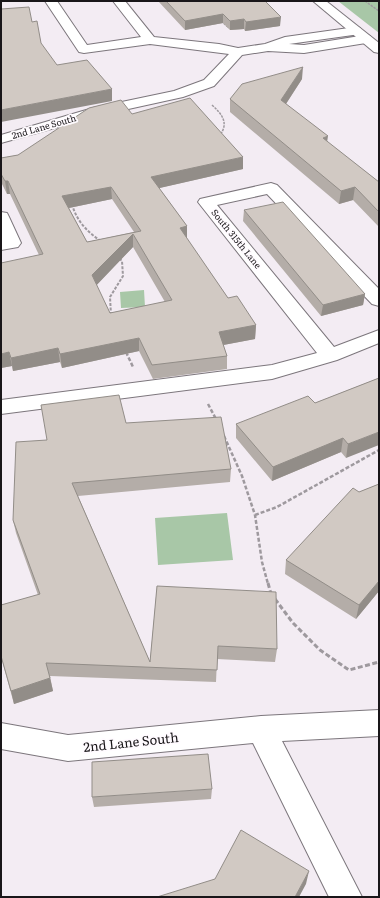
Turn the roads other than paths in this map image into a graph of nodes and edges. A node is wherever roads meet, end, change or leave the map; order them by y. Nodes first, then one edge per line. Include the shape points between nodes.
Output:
1 (51, 1) edge
2 (119, 1) edge
3 (319, 1) edge
4 (356, 31) junction
5 (366, 39) junction
6 (150, 40) junction
7 (268, 47) junction
8 (379, 49) edge
9 (238, 52) junction
10 (1, 139) edge
11 (1, 216) edge
12 (1, 245) edge
13 (379, 300) edge
14 (379, 336) edge
15 (330, 356) junction
16 (1, 407) edge
17 (379, 723) edge
18 (261, 729) junction
19 (1, 736) edge
20 (346, 897) edge

1 - 6 street via 84,49
2 - 6 street
3 - 4 street
4 - 5 street
4 - 7 street via 285,41
5 - 7 street via 304,49
5 - 8 street
6 - 9 street
7 - 9 street
9 - 10 street, 2nd Lane South via 209,84 178,94 98,111
11 - 12 street via 12,243
13 - 15 street, South 315th Lane via 271,188 206,202
14 - 15 street
15 - 16 street via 272,372
17 - 18 street, 2nd Lane South
18 - 19 street, 2nd Lane South via 68,748
18 - 20 street

